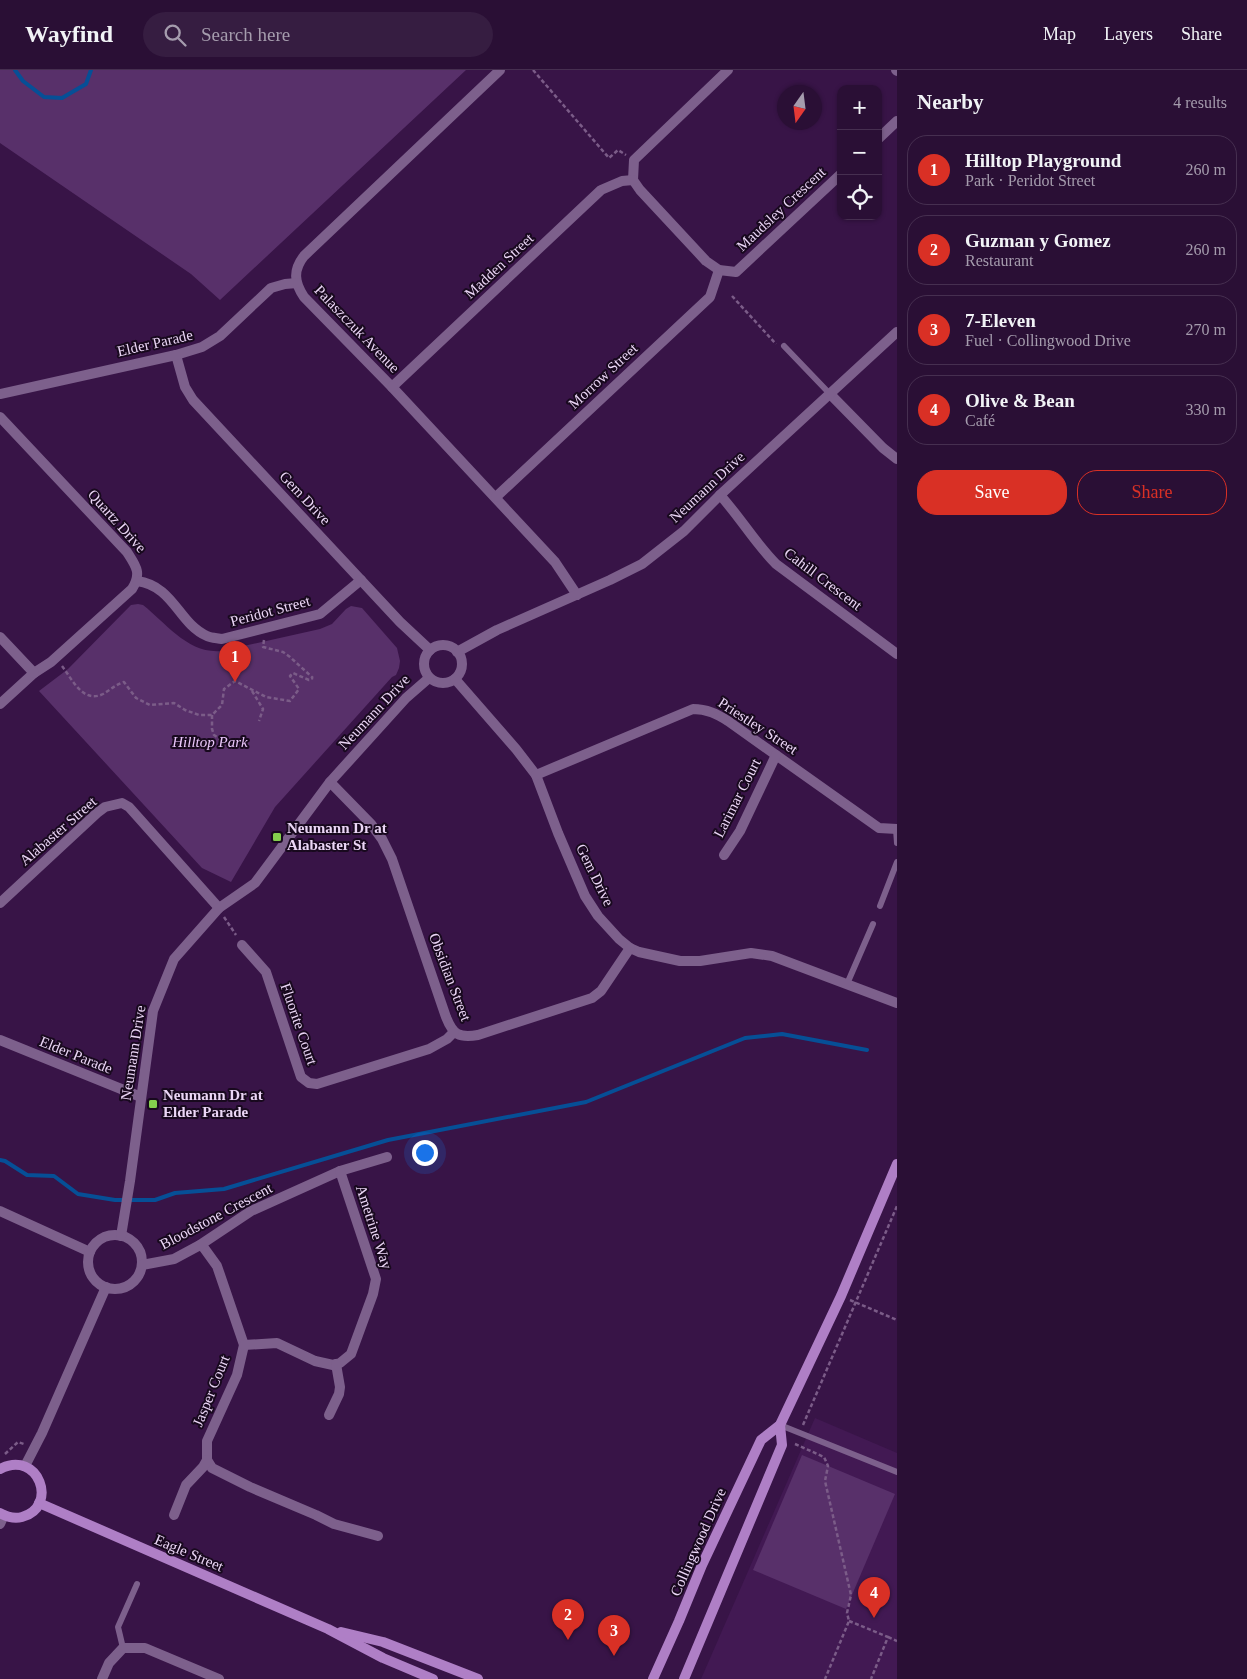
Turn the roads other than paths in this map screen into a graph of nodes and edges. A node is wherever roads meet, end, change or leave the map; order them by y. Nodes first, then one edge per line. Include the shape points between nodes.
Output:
1 (500, 70) edge
2 (728, 70) edge
3 (897, 121) edge
4 (882, 135) edge
5 (840, 175) edge
6 (633, 180) junction
7 (719, 270) junction
8 (297, 283) junction
9 (897, 332) edge
10 (784, 346) dead end
11 (176, 355) junction
12 (392, 387) junction
13 (0, 394) edge
14 (830, 394) junction
15 (0, 417) edge
16 (897, 459) edge
17 (720, 495) junction
18 (496, 497) junction
19 (361, 580) junction
20 (137, 581) junction
21 (577, 595) junction
22 (0, 637) edge
23 (430, 650) junction
24 (457, 652) junction
25 (897, 654) edge
26 (34, 673) junction
27 (429, 678) junction
28 (455, 679) junction
29 (0, 704) edge
30 (776, 755) junction
31 (536, 775) junction
32 (330, 782) junction
33 (896, 829) edge
34 (897, 843) edge
35 (724, 855) dead end
36 (897, 862) edge
37 (0, 903) edge
38 (880, 906) dead end
39 (219, 908) junction
40 (873, 924) dead end
41 (242, 945) road end
42 (630, 948) junction
43 (847, 984) junction
44 (897, 1003) edge
45 (454, 1032) junction
46 (0, 1040) edge
47 (141, 1097) junction
48 (387, 1157) dead end
49 (897, 1164) edge
50 (340, 1171) junction
51 (0, 1211) edge
52 (121, 1236) junction
53 (200, 1245) junction
54 (90, 1252) junction
55 (142, 1265) junction
56 (106, 1287) junction
57 (244, 1345) junction
58 (336, 1364) junction
59 (329, 1415) dead end
60 (780, 1425) junction
61 (207, 1460) junction
62 (25, 1466) junction
63 (0, 1469) edge
64 (897, 1472) edge
65 (39, 1503) junction
66 (174, 1516) dead end
67 (1, 1517) edge
68 (378, 1536) dead end
69 (137, 1584) dead end
70 (328, 1628) junction
71 (123, 1648) junction
72 (102, 1679) edge
73 (219, 1679) edge
74 (434, 1679) edge
75 (478, 1679) edge
76 (653, 1679) edge
77 (684, 1679) edge

1 - 8 street, Palaszczuk Avenue via 304,256 295,274
2 - 6 street via 634,160
3 - 4 street
5 - 7 street, Maudsley Crescent via 736,272
6 - 7 street via 706,261
6 - 12 street, Madden Street via 601,190
7 - 18 street, Morrow Street via 710,297
8 - 11 street, Elder Parade via 271,288 220,336 202,348
8 - 12 street, Palaszczuk Avenue via 304,296
9 - 14 street, Neumann Drive
10 - 14 lane
11 - 13 street, Elder Parade
11 - 19 street, Gem Drive via 185,387 193,400
12 - 18 street, Palaszczuk Avenue
14 - 16 street
14 - 17 street, Neumann Drive
15 - 20 street, Quartz Drive via 127,552 138,568
17 - 21 street, Neumann Drive via 684,531 642,564
17 - 25 street, Cahill Crescent via 776,564
18 - 21 street, Palaszczuk Avenue via 555,562
19 - 20 street, Peridot Street via 320,614 222,639 206,636 158,588
19 - 23 street, Gem Drive
20 - 26 street via 106,614
21 - 24 street, Neumann Drive via 497,630
22 - 26 street
23 - 24 street via 441,645
23 - 27 street via 423,667
24 - 28 street via 462,668
26 - 29 street
27 - 28 street via 440,684
27 - 32 street, Neumann Drive via 406,698
28 - 31 street, Gem Drive
30 - 31 street, Priestley Street via 717,714 693,709
30 - 33 street, Priestley Street via 879,828
30 - 35 street, Larimar Court via 740,831
31 - 42 street, Gem Drive via 585,896 598,916
32 - 39 street, Neumann Drive via 255,883
32 - 45 street, Obsidian Street via 371,824 392,858 450,1029
33 - 34 lane
36 - 38 lane
37 - 39 street, Alabaster Street via 97,813 122,803
39 - 47 street, Neumann Drive via 170,968 153,1011
40 - 43 lane
41 - 45 street, Fluorite Court via 266,972 301,1077 309,1083 317,1084 429,1049
42 - 43 street, Gem Drive via 680,961 751,953 772,956
42 - 45 street, Obsidian Street via 601,991 592,998 478,1035 467,1037
43 - 44 street, Gem Drive
46 - 47 street, Elder Parade
47 - 52 street, Neumann Drive
48 - 50 street, Bloodstone Crescent
49 - 60 main road, Collingwood Drive via 841,1296
50 - 53 street, Bloodstone Crescent via 251,1211
50 - 58 street, Ametrine Way via 376,1279 351,1354
51 - 54 street
52 - 54 street via 106,1237
52 - 55 street via 137,1247
53 - 55 street, Bloodstone Crescent via 174,1259
53 - 57 street, Jasper Court via 217,1266
54 - 56 street via 91,1273
55 - 56 street via 136,1280 129,1285 114,1289
56 - 62 street
57 - 58 street via 277,1343 315,1361
57 - 61 street, Jasper Court via 237,1375 207,1441
58 - 59 street via 340,1387
60 - 64 lane
60 - 76 main road, Collingwood Drive via 761,1440
60 - 77 main road, Collingwood Drive via 782,1445
61 - 66 street via 186,1485
61 - 68 street via 212,1468 250,1487 334,1524
62 - 63 main road via 8,1465
62 - 65 main road via 33,1471 42,1486
65 - 67 main road via 28,1515
65 - 70 main road, Eagle Street
69 - 71 lane via 118,1627
70 - 74 main road, Eagle Street via 382,1658
70 - 75 main road, Eagle Street via 384,1642
71 - 72 street via 109,1663
71 - 73 street via 145,1648

